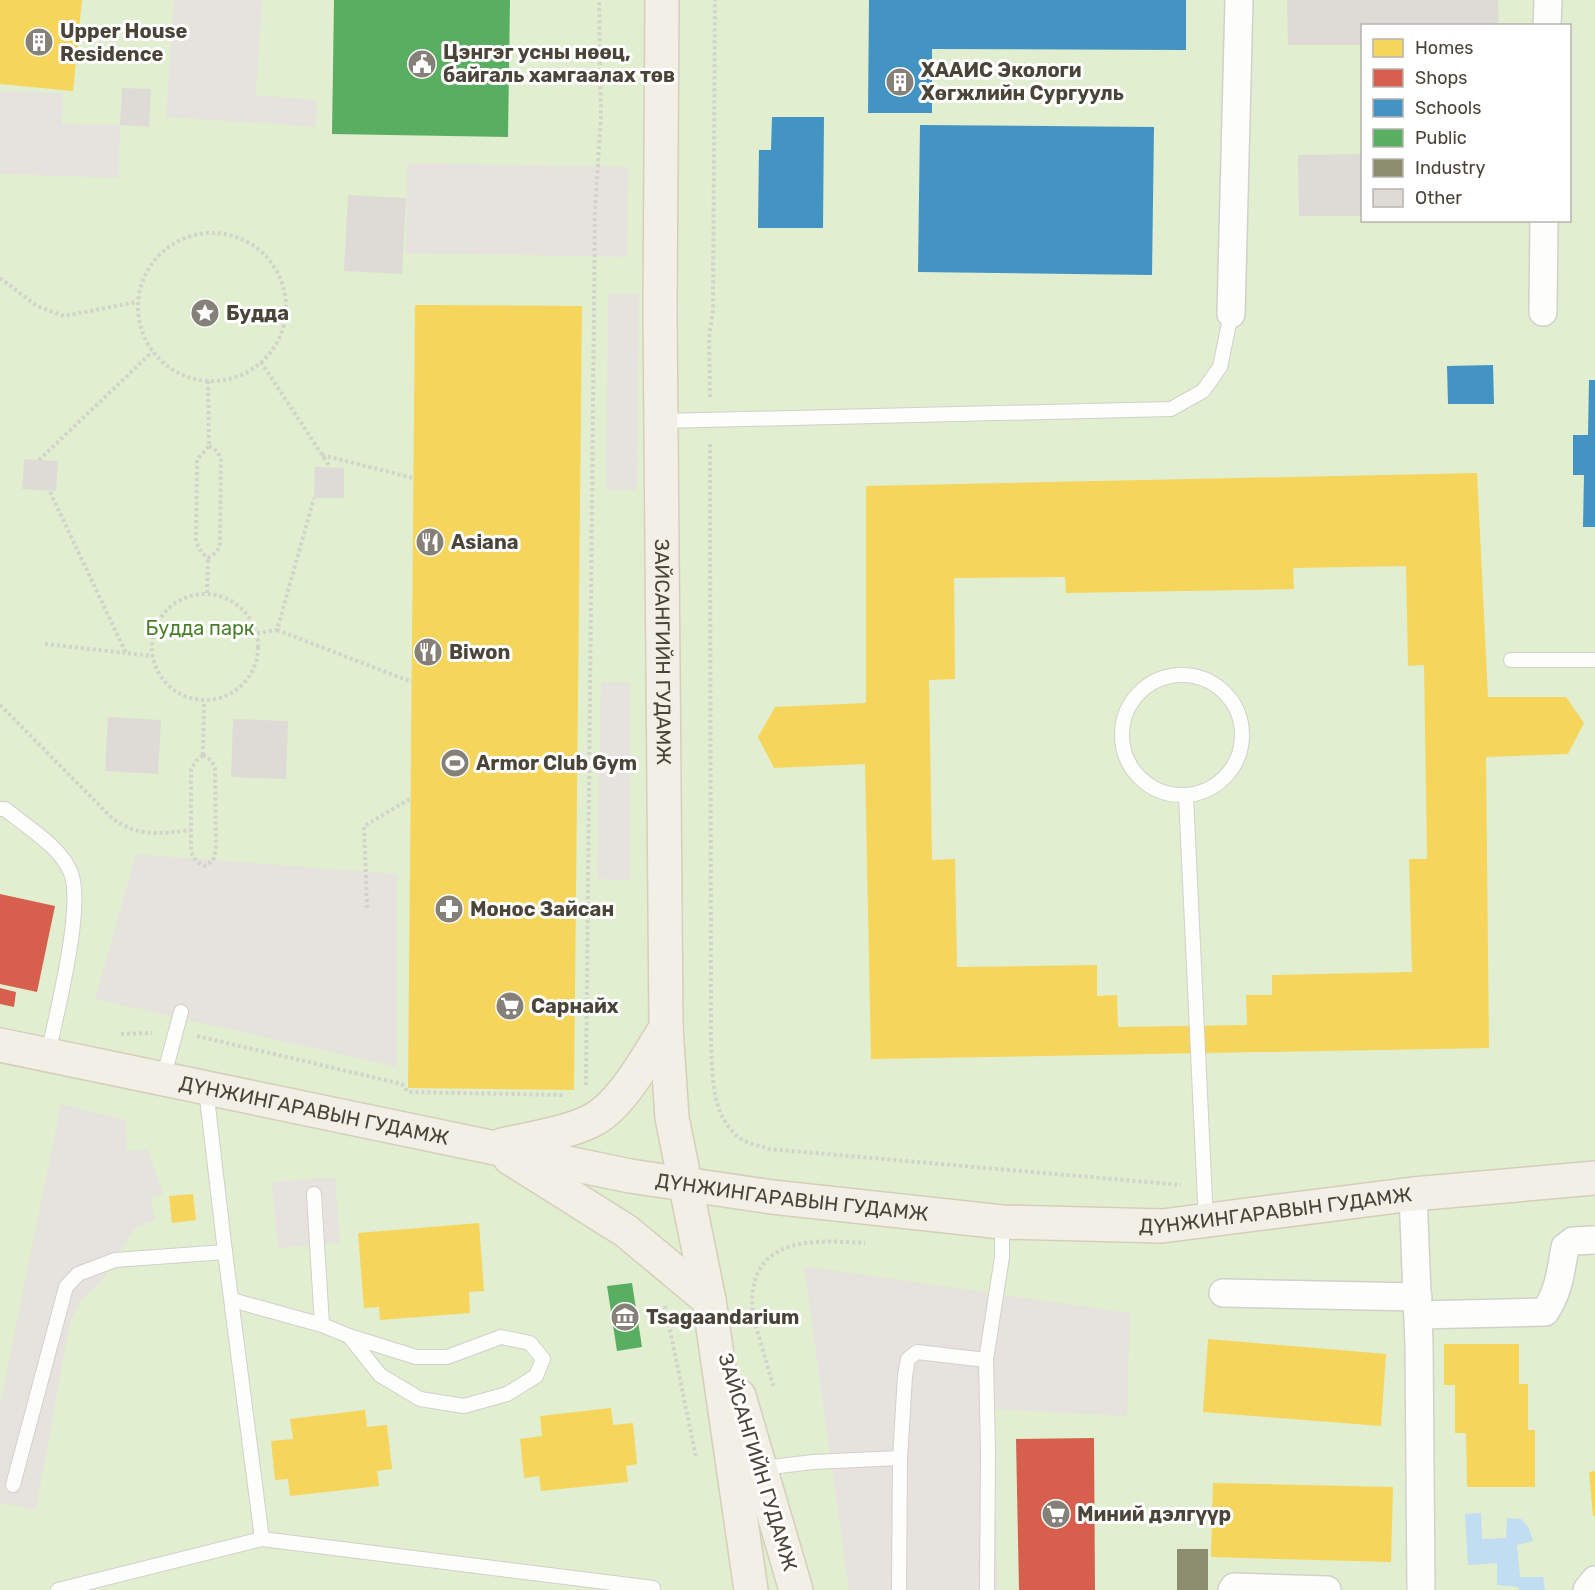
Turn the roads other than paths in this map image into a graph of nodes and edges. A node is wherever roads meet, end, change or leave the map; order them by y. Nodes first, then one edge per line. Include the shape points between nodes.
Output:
1 (662, 0) edge
2 (1239, 0) edge
3 (1548, 0) edge
4 (1548, 24) edge
5 (1544, 222) edge
6 (1543, 312) dead end
7 (1231, 314) joint
8 (662, 421) junction
9 (1511, 660) dead end
10 (1595, 660) edge
11 (1186, 796) junction
12 (0, 809) edge
13 (181, 1012) dead end
14 (666, 1028) junction
15 (0, 1045) edge
16 (48, 1055) junction
17 (163, 1079) junction
18 (206, 1089) junction
19 (492, 1147) junction
20 (1595, 1178) edge
21 (687, 1185) junction
22 (314, 1194) dead end
23 (1413, 1194) junction
24 (1002, 1222) junction
25 (1206, 1222) junction
26 (1595, 1240) edge
27 (225, 1252) junction
28 (1223, 1293) dead end
29 (232, 1299) junction
30 (709, 1300) junction
31 (1418, 1306) junction
32 (322, 1325) junction
33 (349, 1336) junction
34 (986, 1360) junction
35 (900, 1458) junction
36 (762, 1468) junction
37 (12, 1485) dead end
38 (262, 1539) junction
39 (1595, 1580) edge
40 (653, 1588) dead end
41 (58, 1590) edge
42 (751, 1590) edge
43 (796, 1590) edge
44 (899, 1590) edge
45 (987, 1590) edge
46 (1232, 1590) edge
47 (1328, 1590) edge
48 (1421, 1590) edge
49 (1587, 1590) edge

1 - 8 main road, ЗАЙСАНГИЙН ГУДАМЖ
2 - 7 street
3 - 4 street
5 - 6 street
7 - 8 lane via 1220,367 1203,391 1170,409
8 - 14 main road, ЗАЙСАНГИЙН ГУДАМЖ
9 - 10 lane
11 - 11 lane via 1164,794 1140,780 1127,763 1121,743 1123,720 1132,700 1148,685 1167,676 1187,674 1208,680 1230,698 1240,716 1243,737 1236,765 1222,781 1204,792
11 - 25 lane
12 - 16 lane via 5,809 59,854 71,873 76,903
13 - 17 lane
14 - 19 main road via 623,1092 593,1120
14 - 21 main road, ЗАЙСАНГИЙН ГУДАМЖ via 672,1118
15 - 16 main road, ДҮНЖИНГАРАВЫН ГУДАМЖ
16 - 17 main road, ДҮНЖИНГАРАВЫН ГУДАМЖ
17 - 18 main road, ДҮНЖИНГАРАВЫН ГУДАМЖ
18 - 19 main road, ДҮНЖИНГАРАВЫН ГУДАМЖ
18 - 27 lane
19 - 21 main road, ДҮНЖИНГАРАВЫН ГУДАМЖ
19 - 30 main road via 626,1231
20 - 23 main road, ДҮНЖИНГАРАВЫН ГУДАМЖ
21 - 24 main road, ДҮНЖИНГАРАВЫН ГУДАМЖ
21 - 30 main road, ЗАЙСАНГИЙН ГУДАМЖ
22 - 32 lane
23 - 25 main road, ДҮНЖИНГАРАВЫН ГУДАМЖ
23 - 31 street
24 - 25 main road, ДҮНЖИНГАРАВЫН ГУДАМЖ via 1162,1226
24 - 34 lane via 1002,1257
26 - 31 street via 1573,1241 1565,1247 1558,1287 1545,1312
27 - 29 lane
27 - 37 lane via 115,1260 78,1274 66,1287
28 - 31 street
29 - 32 lane
29 - 38 lane
30 - 36 main road, ЗАЙСАНГИЙН ГУДАМЖ
30 - 42 main road, ЗАЙСАНГИЙН ГУДАМЖ
31 - 48 street
32 - 33 lane
33 - 33 lane via 380,1375 420,1399 464,1406 507,1394 536,1376 543,1359 530,1343 501,1337 447,1357 416,1357
34 - 35 lane via 917,1352 908,1359
34 - 45 lane
35 - 36 lane
35 - 44 lane
36 - 43 main road, ЗАЙСАНГИЙН ГУДАМЖ
38 - 40 lane
38 - 41 lane
39 - 49 street
46 - 47 street

